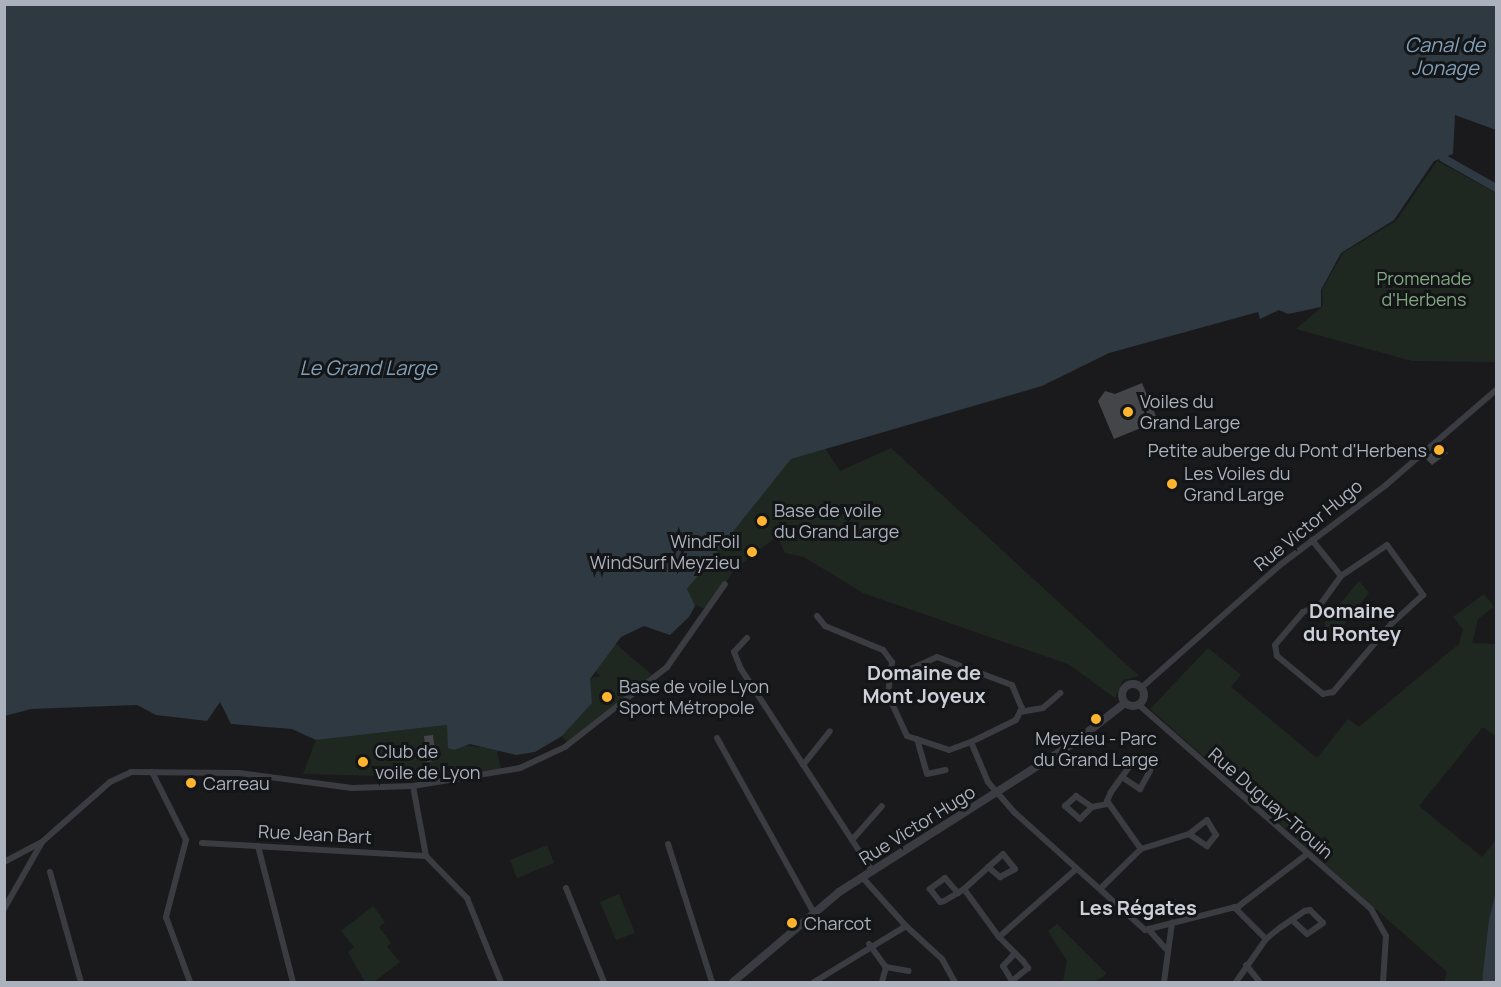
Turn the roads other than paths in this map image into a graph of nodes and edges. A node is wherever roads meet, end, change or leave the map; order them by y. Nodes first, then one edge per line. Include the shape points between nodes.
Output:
1 (1497, 390) edge
2 (1312, 540) junction
3 (1341, 576) junction
4 (725, 584) dead end
5 (817, 616) dead end
6 (747, 638) dead end
7 (892, 677) junction
8 (1141, 688) junction
9 (1060, 693) dead end
10 (1125, 704) junction
11 (1139, 705) junction
12 (1020, 712) junction
13 (830, 731) dead end
14 (717, 738) dead end
15 (916, 739) junction
16 (970, 742) junction
17 (803, 765) junction
18 (946, 770) dead end
19 (152, 772) junction
20 (1122, 777) junction
21 (413, 786) junction
22 (996, 793) junction
23 (1107, 804) junction
24 (882, 806) dead end
25 (1092, 807) junction
26 (1189, 834) junction
27 (852, 840) junction
28 (42, 842) junction
29 (202, 843) dead end
30 (668, 844) dead end
31 (258, 846) junction
32 (1141, 849) junction
33 (1306, 854) junction
34 (426, 856) junction
35 (4, 862) edge
36 (988, 867) dead end
37 (1075, 870) junction
38 (872, 871) junction
39 (50, 872) dead end
40 (862, 877) junction
41 (566, 888) dead end
42 (1100, 889) junction
43 (961, 891) junction
44 (1234, 908) junction
45 (4, 909) edge
46 (814, 913) junction
47 (1292, 920) junction
48 (1172, 923) junction
49 (906, 926) junction
50 (1148, 929) junction
51 (999, 938) junction
52 (1266, 939) junction
53 (869, 944) junction
54 (1168, 951) junction
55 (1015, 953) junction
56 (1246, 965) junction
57 (886, 967) junction
58 (909, 971) dead end
59 (81, 982) edge
60 (190, 982) edge
61 (293, 982) edge
62 (501, 982) edge
63 (604, 982) edge
64 (712, 982) edge
65 (733, 982) edge
66 (814, 982) edge
67 (882, 982) edge
68 (955, 982) edge
69 (1156, 982) edge
70 (1164, 982) edge
71 (1236, 982) edge
72 (1260, 982) edge
73 (1383, 982) edge

1 - 2 street, Rue Victor Hugo
2 - 3 street
2 - 8 street, Rue Victor Hugo
3 - 3 street via 1387,545 1424,597 1392,623 1333,692 1323,694 1277,656 1275,645 1304,612 1320,605
4 - 21 street via 667,667 565,747 520,768
5 - 7 street via 825,626 883,650 892,662
6 - 17 street via 734,652 741,669
7 - 12 street via 937,657 1012,685
7 - 15 street via 888,695 907,736
8 - 10 street, Rue Victor Hugo via 1125,687
8 - 11 street
9 - 12 street via 1043,708
10 - 11 street
10 - 22 street, Rue Victor Hugo
11 - 33 street, Rue Duguay-Trouin
12 - 16 street via 1016,720
13 - 17 street
14 - 46 street
15 - 16 street via 949,750
15 - 18 street via 927,774
16 - 22 street
17 - 27 street
19 - 21 street via 239,773 322,787
19 - 28 street via 131,772 110,782
19 - 60 street via 186,840 166,917
20 - 20 street via 1137,761 1151,775 1140,789
20 - 23 street
21 - 34 street
22 - 37 street
22 - 38 street, Rue Victor Hugo
23 - 25 street
23 - 32 street
24 - 27 street
25 - 25 street via 1076,796 1065,806 1080,819
26 - 26 street via 1207,820 1216,835 1207,846
26 - 32 street
27 - 38 street
28 - 35 street
28 - 45 street
29 - 31 street, Rue Jean Bart
30 - 64 street
31 - 34 street, Rue Jean Bart
31 - 61 street
32 - 42 street
33 - 44 street via 1297,867 1278,873
33 - 73 street, Rue Duguay-Trouin via 1382,924 1388,959
34 - 62 street via 467,898
36 - 43 street
37 - 42 street
37 - 51 street
38 - 40 street, Rue Victor Hugo
39 - 59 street
40 - 46 street, Rue Victor Hugo
40 - 49 street
41 - 63 street
42 - 50 street
43 - 43 street via 940,902 930,889 945,878
43 - 51 street
44 - 48 street
44 - 52 street
46 - 65 street, Rue Victor Hugo
47 - 47 street via 1310,910 1323,923 1307,934
47 - 52 street
48 - 50 street
48 - 54 street
49 - 53 street
49 - 68 street via 942,959
50 - 54 street
51 - 55 street
52 - 56 street
53 - 57 street
53 - 66 street
54 - 70 street
55 - 55 street via 1028,968 1012,981 1003,966
56 - 71 street
56 - 72 street
57 - 58 street
57 - 67 street
69 - 70 street

